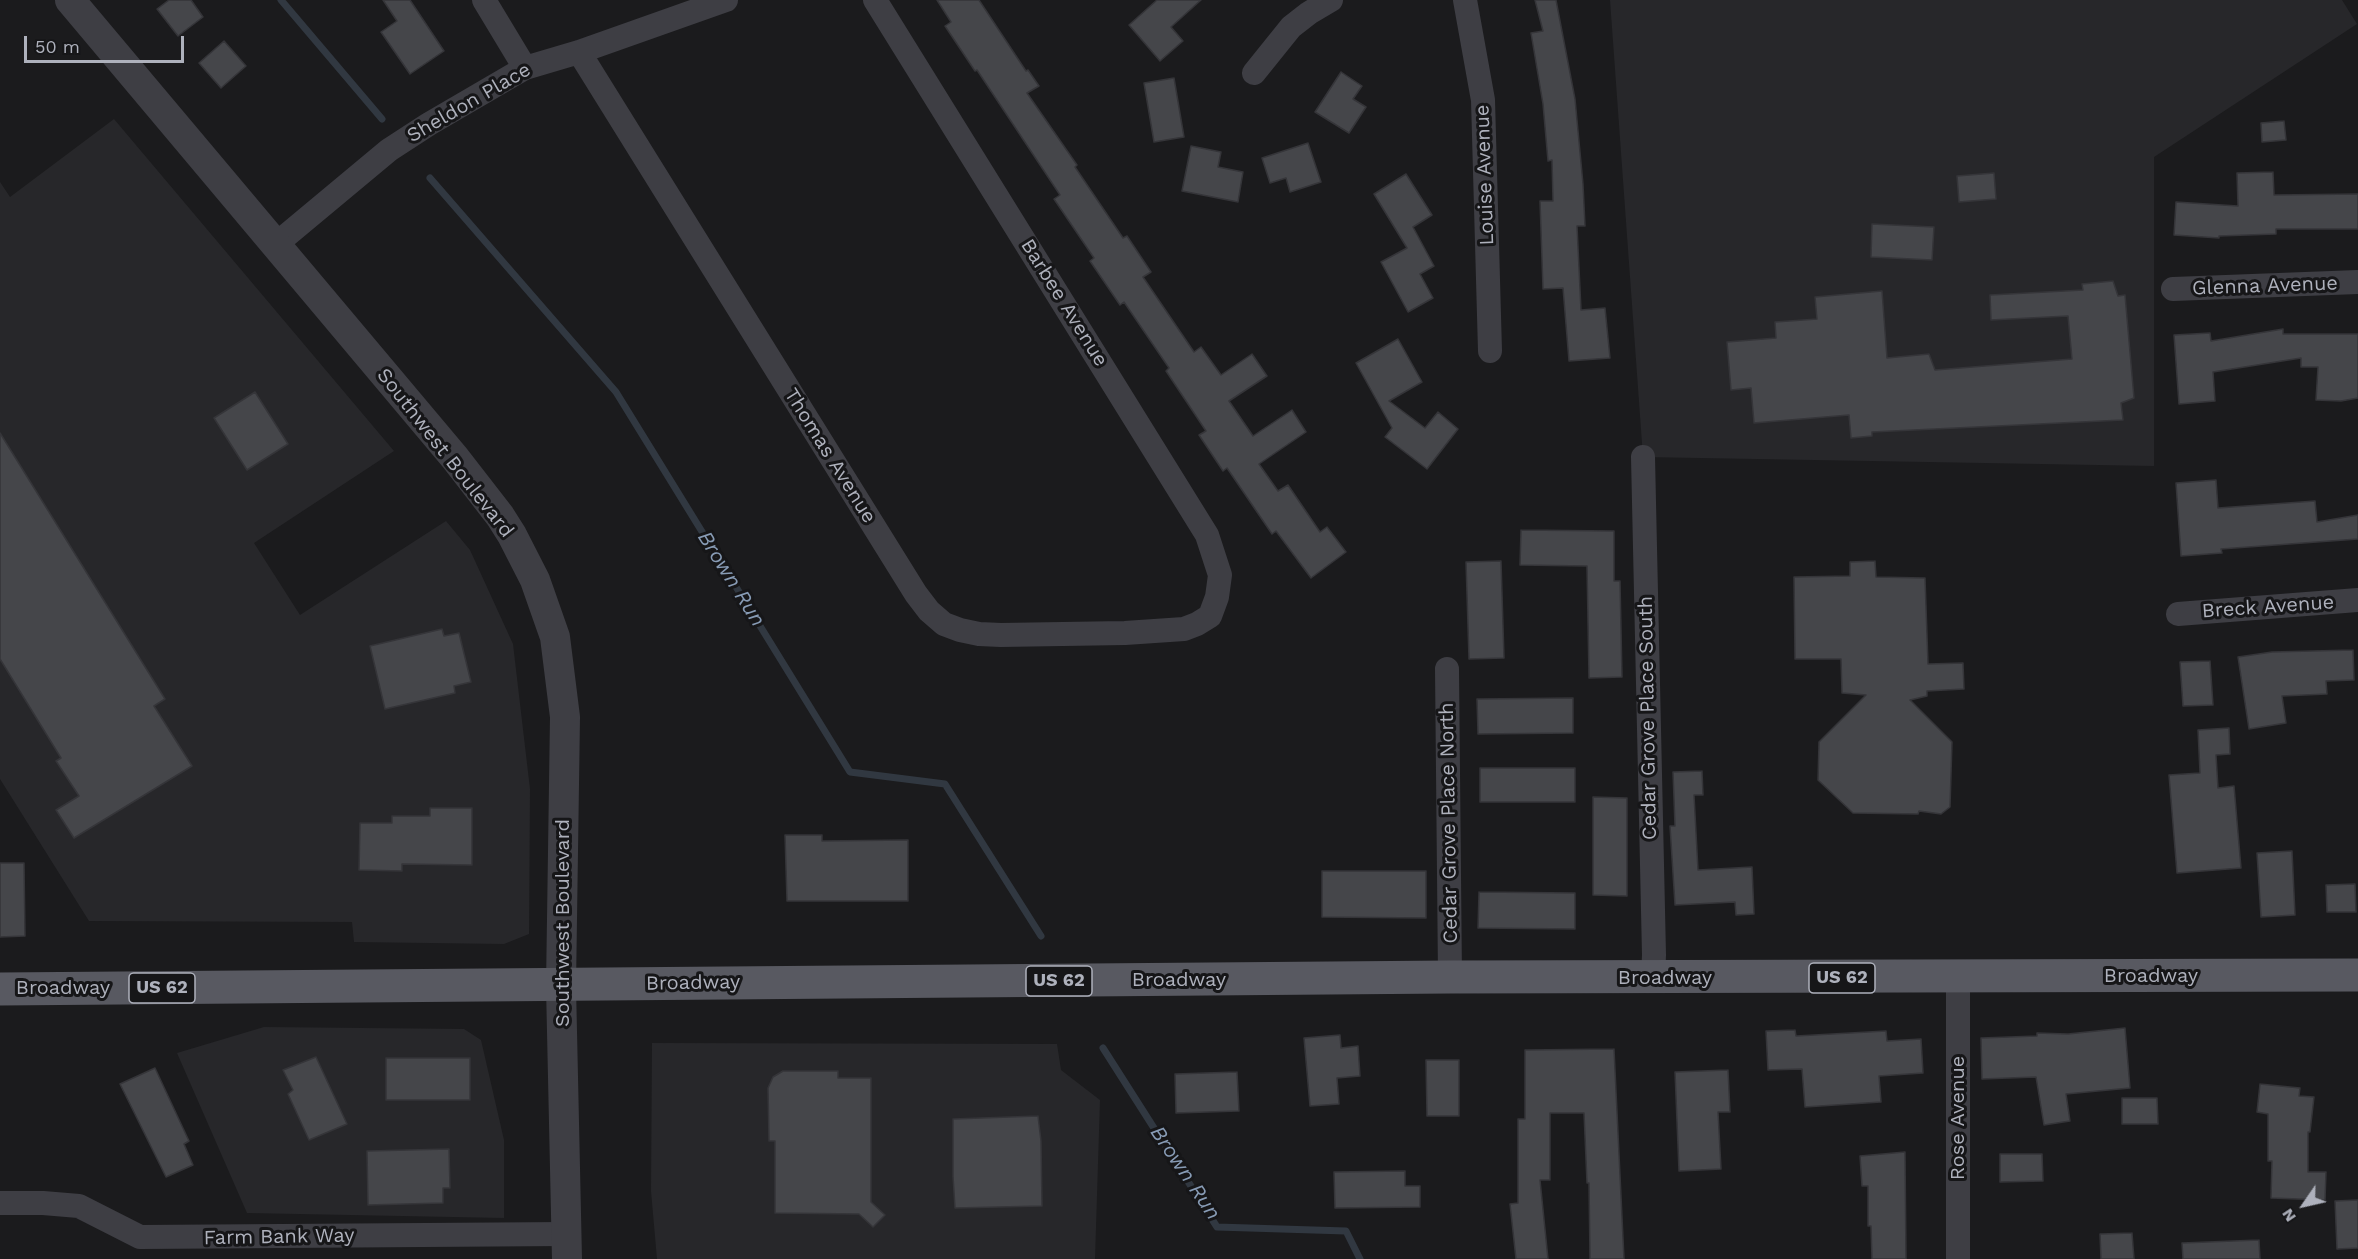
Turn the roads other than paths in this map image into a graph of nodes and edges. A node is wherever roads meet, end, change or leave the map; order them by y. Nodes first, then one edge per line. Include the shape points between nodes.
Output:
1 (70, 0) edge
2 (484, 0) edge
3 (726, 0) edge
4 (875, 0) edge
5 (1331, 0) edge
6 (1465, 0) edge
7 (579, 52) junction
8 (525, 68) junction
9 (1254, 73) dead end
10 (275, 245) junction
11 (2358, 282) edge
12 (2172, 290) dead end
13 (1490, 351) dead end
14 (1643, 457) dead end
15 (2358, 600) edge
16 (2178, 614) dead end
17 (1210, 616) joint
18 (1447, 669) dead end
19 (2358, 975) edge
20 (1450, 977) junction
21 (1958, 977) junction
22 (1653, 978) junction
23 (561, 986) junction
24 (0, 989) edge
25 (0, 1203) edge
26 (567, 1246) edge
27 (1958, 1259) edge

1 - 10 street, Southwest Boulevard
2 - 8 street
3 - 7 street, Sheldon Place
4 - 17 street, Barbee Avenue via 1207,535 1220,575
5 - 9 street via 1291,27
6 - 13 street, Louise Avenue via 1483,100
7 - 8 street, Sheldon Place
7 - 17 street, Thomas Avenue via 929,611 944,624 960,630 1001,635 1184,629
8 - 10 street, Sheldon Place via 388,150
10 - 23 street, Southwest Boulevard via 500,516 535,580 549,616 562,677 565,717
11 - 12 street, Glenna Avenue
14 - 22 street, Cedar Grove Place South
15 - 16 street, Breck Avenue
18 - 20 street, Cedar Grove Place North
19 - 21 main road, Broadway / US 62
20 - 22 main road, Broadway / US 62
20 - 23 main road, Broadway / US 62
21 - 22 main road, Broadway / US 62
21 - 27 street, Rose Avenue
23 - 24 main road, Broadway / US 62
23 - 26 street, Southwest Boulevard
25 - 26 street, Farm Bank Way via 79,1206 140,1237

